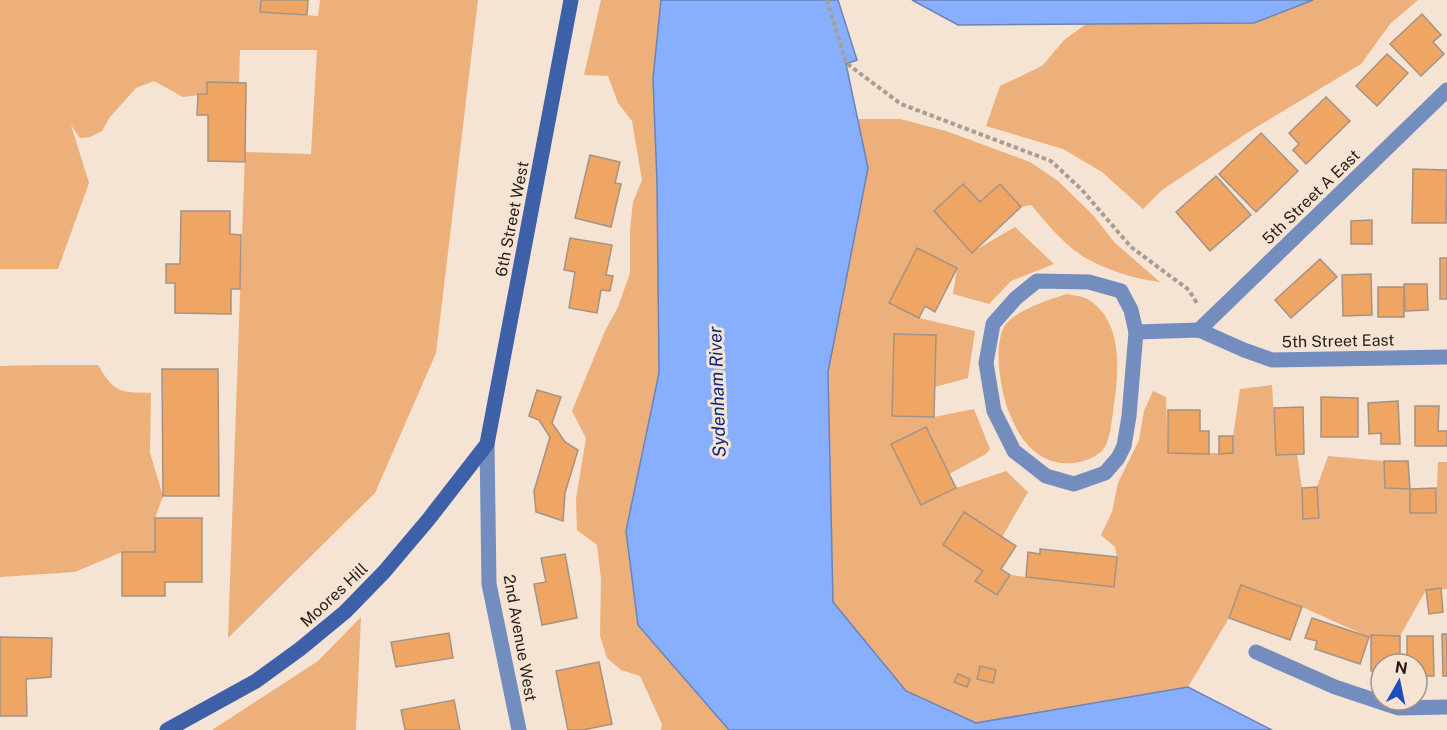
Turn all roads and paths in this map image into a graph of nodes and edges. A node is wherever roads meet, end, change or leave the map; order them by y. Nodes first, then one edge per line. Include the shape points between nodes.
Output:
1 (571, 0) edge
2 (827, 0) edge
3 (1447, 90) edge
4 (1199, 330) junction
5 (1136, 332) junction
6 (1447, 357) edge
7 (487, 444) junction
8 (1256, 652) dead end
9 (1447, 707) edge
10 (168, 730) edge
11 (519, 730) edge

1 - 7 street, 6th Street West
2 - 4 path via 846,63 901,104 1051,161 1131,247 1189,290 1198,304
3 - 4 street, 5th Street A East
4 - 5 street
4 - 6 street, 5th Street East via 1272,360
5 - 5 street via 1131,309 1121,291 1089,282 1037,281 1016,298 993,324 986,363 994,411 1014,451 1046,476 1074,484 1105,473 1124,446
7 - 10 street, Moores Hill via 428,520 345,612 256,681
7 - 11 street, 2nd Avenue West via 489,584
8 - 9 street via 1335,687 1398,708

